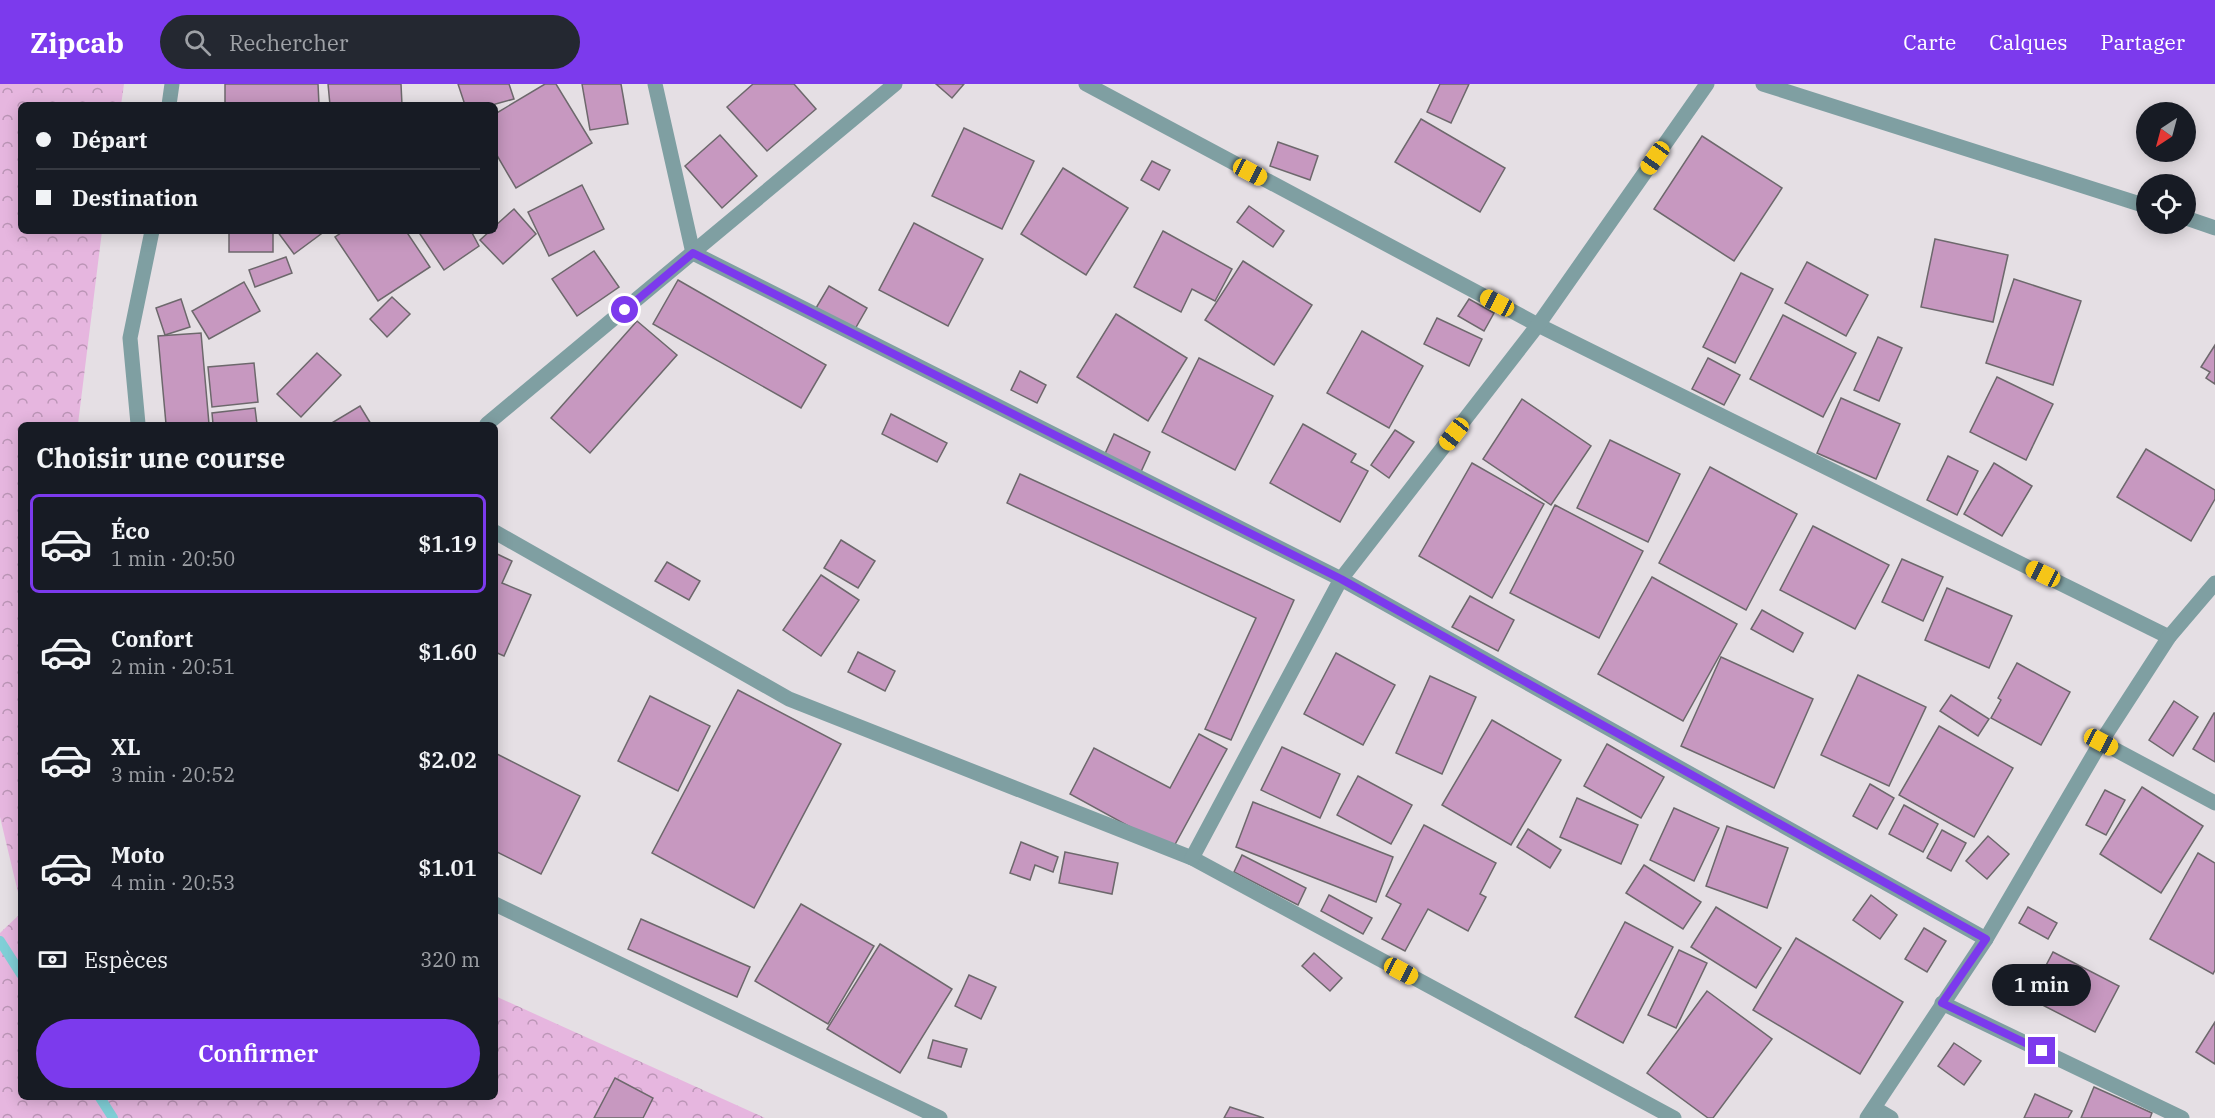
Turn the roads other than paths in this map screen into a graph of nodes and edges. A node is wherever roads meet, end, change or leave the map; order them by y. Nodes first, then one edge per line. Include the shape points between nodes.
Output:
1 (172, 84) edge
2 (655, 84) edge
3 (895, 84) edge
4 (1086, 84) edge
5 (1707, 84) edge
6 (1762, 84) edge
7 (169, 102) edge
8 (2136, 203) edge
9 (2196, 221) edge
10 (2215, 228) edge
11 (151, 234) edge
12 (693, 253) junction
13 (1538, 325) junction
14 (138, 422) edge
15 (490, 422) edge
16 (498, 534) edge
17 (1341, 579) junction
18 (2215, 583) edge
19 (2169, 637) junction
20 (2101, 742) junction
21 (2215, 802) edge
22 (1192, 858) junction
23 (498, 905) edge
24 (1986, 939) junction
25 (1942, 1003) junction
26 (1870, 1113) edge
27 (940, 1118) edge
28 (1674, 1118) edge
29 (1891, 1118) edge
30 (2182, 1118) edge

1 - 7 street
2 - 12 street
3 - 12 street
4 - 13 street
5 - 13 street
6 - 8 street
9 - 10 street
11 - 14 street via 130,338
12 - 15 street
12 - 17 street
13 - 17 street
13 - 19 street
16 - 22 street via 789,699
17 - 22 street
17 - 24 street
18 - 19 street
19 - 20 street
20 - 21 street
20 - 24 street
22 - 28 street
23 - 27 street
24 - 25 street
25 - 26 street
25 - 30 street
26 - 29 street

